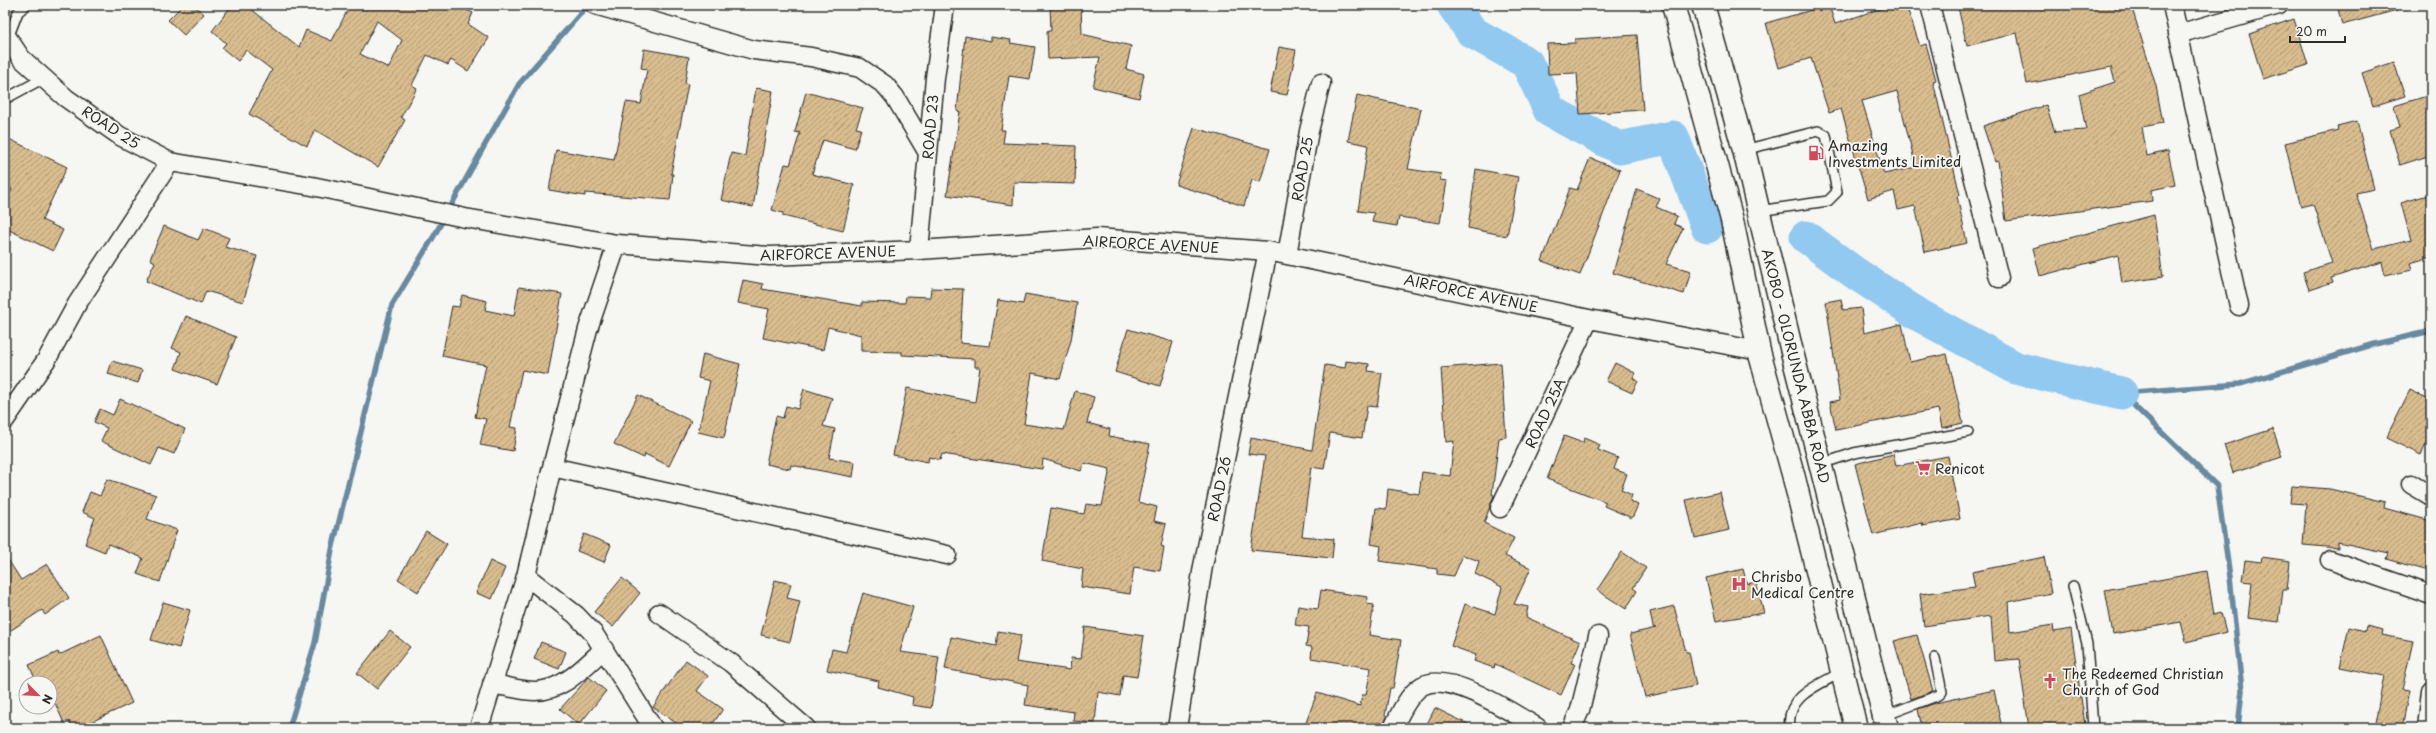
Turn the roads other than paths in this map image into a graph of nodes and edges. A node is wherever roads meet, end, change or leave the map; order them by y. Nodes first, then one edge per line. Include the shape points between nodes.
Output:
1 (26, 5) edge
2 (595, 5) edge
3 (945, 5) edge
4 (1673, 5) edge
5 (1703, 5) edge
6 (1930, 5) edge
7 (2172, 5) edge
8 (2279, 5) edge
9 (2178, 34) junction
10 (6, 36) edge
11 (44, 78) junction
12 (1321, 83) dead end
13 (5, 99) edge
14 (1744, 150) junction
15 (928, 153) junction
16 (170, 162) junction
17 (1759, 215) junction
18 (464, 218) joint
19 (617, 244) junction
20 (919, 250) junction
21 (1268, 251) junction
22 (1287, 255) junction
23 (1999, 278) dead end
24 (2239, 306) dead end
25 (1589, 319) junction
26 (1759, 351) junction
27 (5, 420) edge
28 (1968, 432) dead end
29 (1821, 464) junction
30 (552, 467) junction
31 (2411, 484) dead end
32 (2431, 496) edge
33 (1500, 508) dead end
34 (948, 555) dead end
35 (2330, 560) dead end
36 (526, 576) junction
37 (2073, 586) dead end
38 (2431, 595) edge
39 (658, 613) dead end
40 (1598, 636) dead end
41 (604, 649) junction
42 (1935, 658) dead end
43 (1842, 672) junction
44 (492, 684) junction
45 (2431, 691) edge
46 (1886, 725) edge
47 (479, 728) edge
48 (653, 728) edge
49 (806, 728) edge
50 (1177, 728) edge
51 (1392, 728) edge
52 (1538, 728) edge
53 (1572, 728) edge
54 (1790, 728) edge
55 (1856, 728) edge
56 (2093, 728) edge
57 (2427, 728) edge

1 - 10 lane via 18,12
2 - 15 street via 754,50 811,57 860,68 884,85 895,98
3 - 15 street, ROAD 23
4 - 26 main road, AKOBO - OLORUNDA ABBA ROAD via 1732,220
5 - 14 main road, AKOBO - OLORUNDA ABBA ROAD
6 - 23 street
7 - 9 street
8 - 9 street
9 - 24 street
10 - 11 street, ROAD 25 via 21,58
11 - 13 lane
11 - 16 street, ROAD 25 via 66,98 120,136
12 - 22 street, ROAD 25 via 1309,131
14 - 17 main road, AKOBO - OLORUNDA ABBA ROAD
14 - 17 lane via 1818,131 1826,135 1837,192 1828,201
15 - 20 street, ROAD 23
16 - 18 street, ROAD 25 via 312,186
16 - 27 street via 77,304 47,359
17 - 29 main road, AKOBO - OLORUNDA ABBA ROAD
18 - 19 street, AIRFORCE AVENUE
19 - 20 street, AIRFORCE AVENUE via 770,256
19 - 30 street via 588,329
20 - 21 street, AIRFORCE AVENUE via 1097,238
21 - 22 street, AIRFORCE AVENUE
21 - 50 street, ROAD 26 via 1203,566
22 - 25 street, AIRFORCE AVENUE
25 - 26 street, AIRFORCE AVENUE
25 - 33 street, ROAD 25A
26 - 43 main road, AKOBO - OLORUNDA ABBA ROAD via 1793,474
28 - 29 lane via 1854,453
29 - 46 main road, AKOBO - OLORUNDA ABBA ROAD
30 - 34 street
30 - 36 street
31 - 32 street
35 - 38 street
36 - 41 street via 576,615
36 - 44 street
37 - 56 lane via 2087,644
39 - 49 street via 731,663
40 - 53 street via 1580,710
41 - 44 street via 574,676 557,687 535,691
41 - 48 street
42 - 46 lane via 1942,692
43 - 54 lane via 1803,694 1794,704 1789,717
43 - 55 main road, AKOBO - OLORUNDA ABBA ROAD
44 - 47 street
45 - 57 street
51 - 52 street via 1411,697 1421,686 1431,682 1473,691

